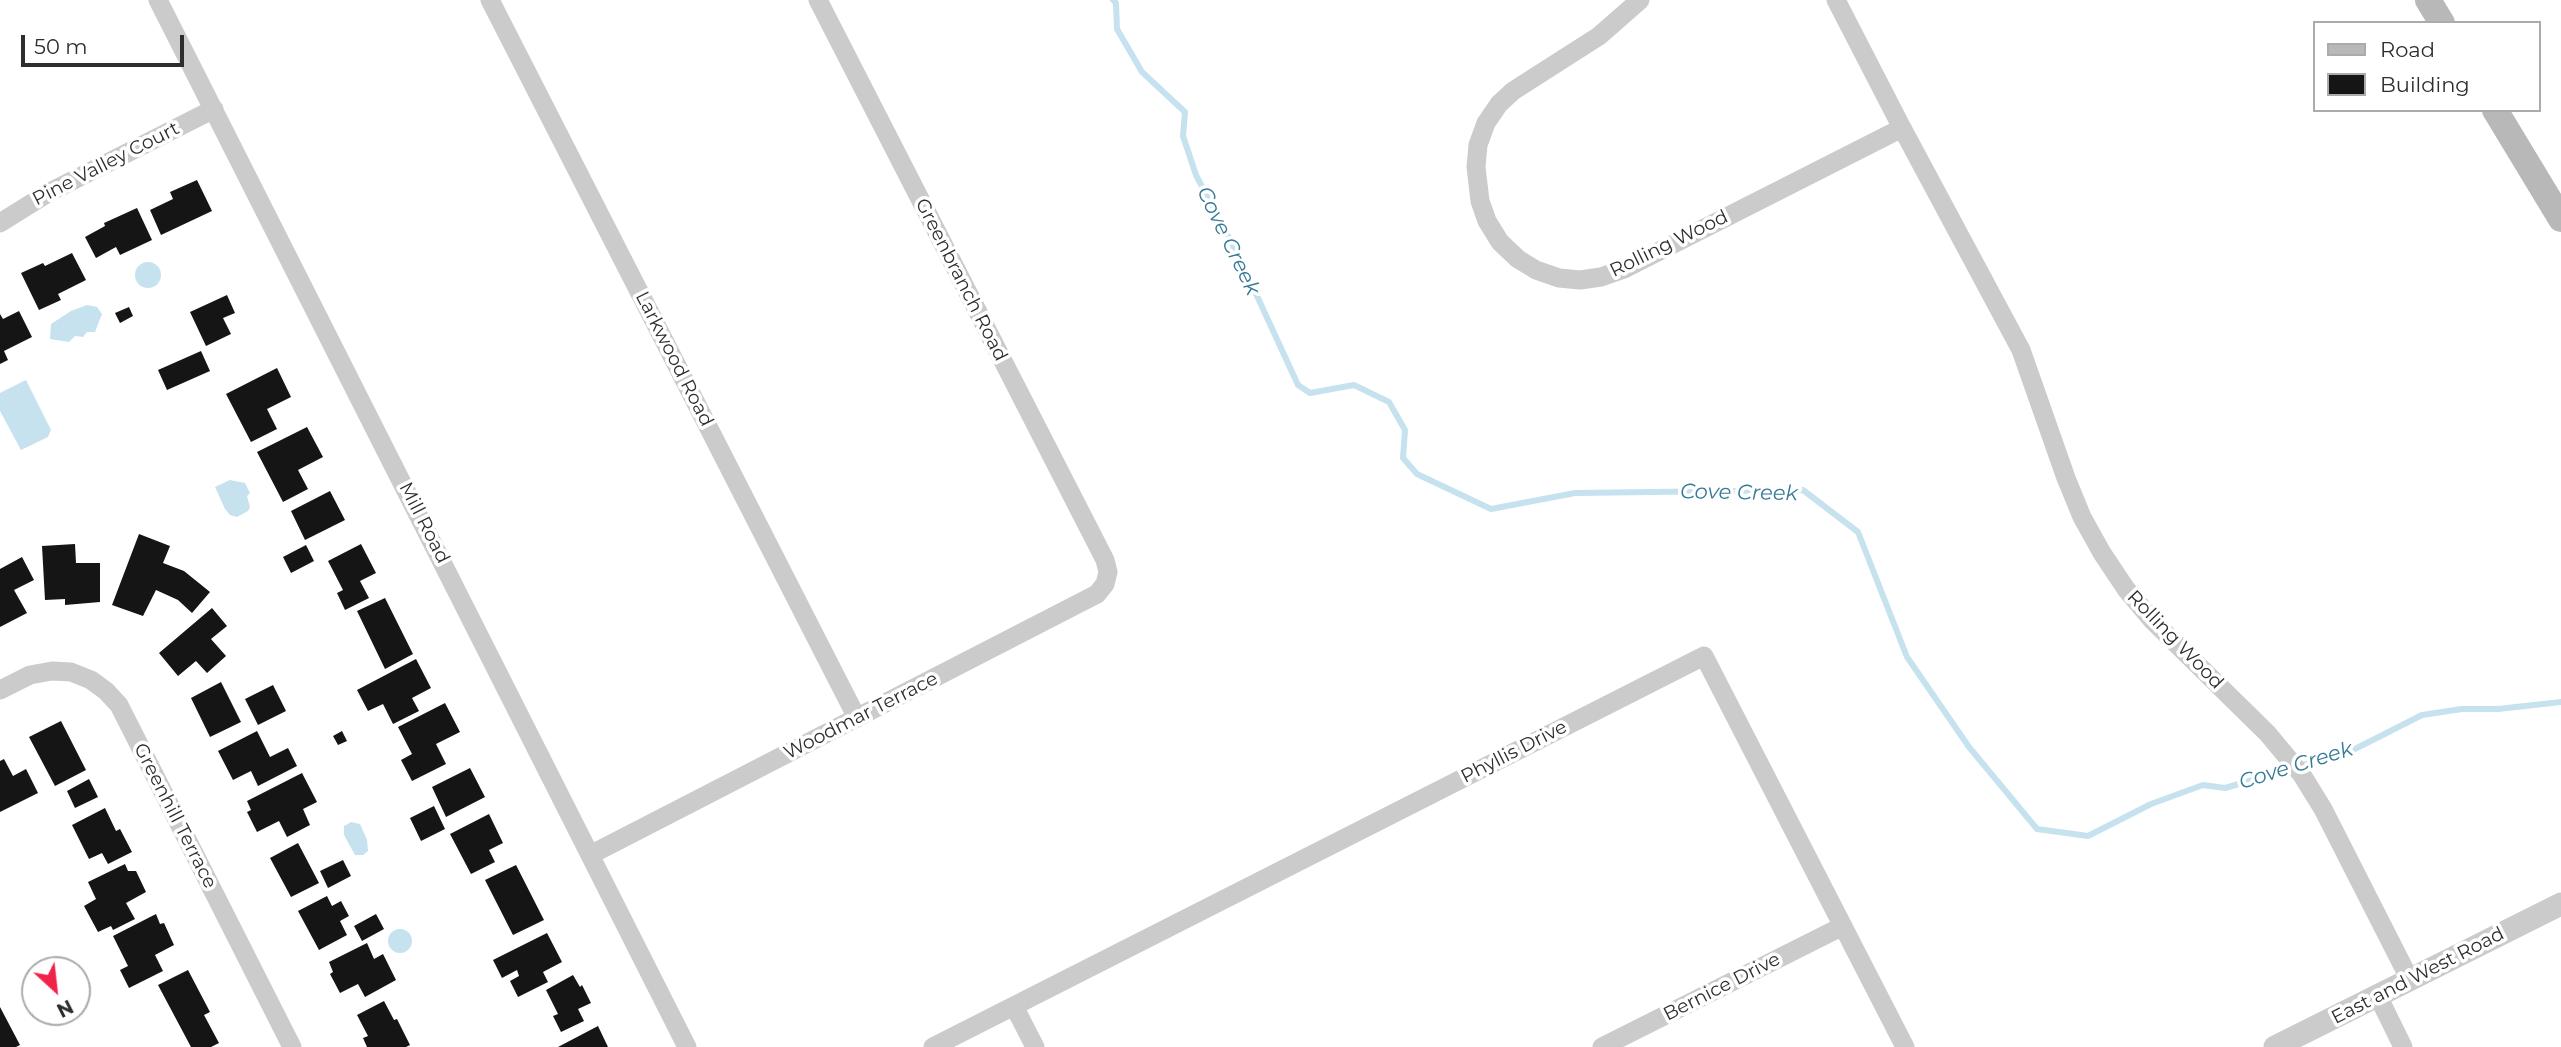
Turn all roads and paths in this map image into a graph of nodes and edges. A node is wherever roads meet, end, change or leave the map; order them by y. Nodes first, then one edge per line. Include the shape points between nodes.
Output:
1 (158, 0) edge
2 (490, 0) edge
3 (818, 0) edge
4 (1640, 0) edge
5 (1836, 0) edge
6 (2428, 0) edge
7 (2441, 21) edge
8 (214, 109) junction
9 (2496, 112) edge
10 (1902, 128) junction
11 (2561, 219) edge
12 (0, 223) edge
13 (1104, 560) joint
14 (0, 690) edge
15 (857, 718) junction
16 (590, 855) junction
17 (2561, 904) edge
18 (1843, 926) junction
19 (2410, 980) junction
20 (2378, 996) junction
21 (1014, 1006) junction
22 (292, 1047) edge
23 (687, 1047) edge
24 (933, 1047) edge
25 (1035, 1047) edge
26 (1602, 1047) edge
27 (1905, 1047) edge
28 (2275, 1047) edge
29 (2403, 1047) edge

1 - 8 street, Mill Road
2 - 15 street, Larkwood Road
3 - 13 street, Greenbranch Road
4 - 10 street, Rolling Wood via 1599,36 1513,91 1486,123 1476,167 1480,201 1500,242 1536,270 1580,279 1624,269
5 - 10 street, Rolling Wood
6 - 7 main road
8 - 12 street, Pine Valley Court via 32,201
8 - 16 street, Mill Road
9 - 11 main road
10 - 19 street, Rolling Wood via 2021,350 2070,488 2102,553 2153,621 2268,734 2302,775
13 - 15 street, Woodmar Terrace via 1108,572 1097,594
14 - 22 street, Greenhill Terrace via 30,675 71,672 91,680 119,705
15 - 16 street, Woodmar Terrace
16 - 23 street, Mill Road
17 - 19 street, East and West Road
18 - 21 street, Phyllis Drive via 1704,656
18 - 26 street, Bernice Drive
18 - 27 street, Phyllis Drive
19 - 20 street, East and West Road
20 - 28 street, East and West Road
20 - 29 street
21 - 24 street, Phyllis Drive
21 - 25 street

